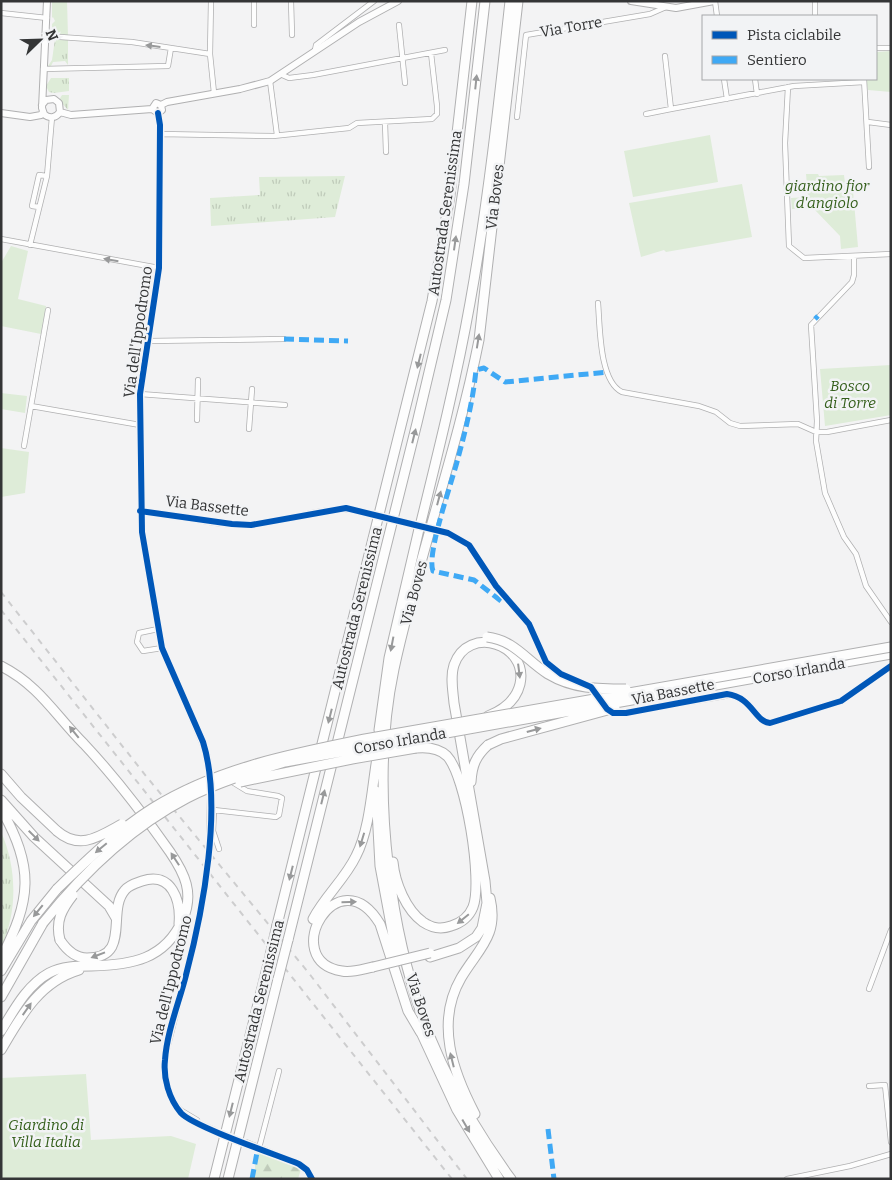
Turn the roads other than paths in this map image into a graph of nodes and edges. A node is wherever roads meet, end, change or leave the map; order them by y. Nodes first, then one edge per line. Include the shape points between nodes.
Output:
1 (47, 1) edge
2 (211, 1) edge
3 (254, 1) edge
4 (291, 1) edge
5 (374, 1) edge
6 (398, 1) edge
7 (472, 1) edge
8 (486, 1) edge
9 (510, 1) edge
10 (518, 1) edge
11 (632, 1) edge
12 (715, 1) edge
13 (815, 1) edge
14 (666, 7) junction
15 (1, 13) edge
16 (717, 15) edge
17 (815, 15) edge
18 (47, 18) junction
19 (254, 25) dead end
20 (399, 25) dead end
21 (292, 35) dead end
22 (46, 36) junction
23 (171, 48) junction
24 (877, 48) edge
25 (891, 48) edge
26 (315, 50) junction
27 (444, 50) dead end
28 (431, 53) junction
29 (210, 54) junction
30 (665, 56) dead end
31 (401, 59) junction
32 (43, 69) junction
33 (280, 74) junction
34 (724, 80) edge
35 (755, 80) edge
36 (815, 80) edge
37 (864, 81) edge
38 (267, 82) junction
39 (405, 83) dead end
40 (815, 85) junction
41 (788, 87) junction
42 (41, 90) junction
43 (214, 94) junction
44 (757, 94) junction
45 (48, 99) junction
46 (727, 100) junction
47 (42, 105) junction
48 (161, 105) junction
49 (152, 109) junction
50 (672, 109) junction
51 (43, 112) junction
52 (60, 112) junction
53 (1, 114) edge
54 (158, 114) junction
55 (646, 114) dead end
56 (52, 117) junction
57 (518, 117) dead end
58 (868, 122) junction
59 (385, 123) junction
60 (891, 125) edge
61 (160, 134) junction
62 (277, 135) junction
63 (386, 152) dead end
64 (869, 167) dead end
65 (47, 176) junction
66 (39, 207) junction
67 (1, 239) edge
68 (30, 245) junction
69 (891, 254) edge
70 (854, 256) junction
71 (159, 268) junction
72 (598, 303) dead end
73 (48, 310) dead end
74 (284, 339) dead end
75 (148, 341) junction
76 (198, 380) dead end
77 (252, 389) dead end
78 (140, 394) junction
79 (198, 399) junction
80 (251, 402) junction
81 (285, 405) dead end
82 (31, 406) junction
83 (197, 420) dead end
84 (891, 420) edge
85 (140, 425) junction
86 (250, 429) dead end
87 (816, 432) junction
88 (24, 446) dead end
89 (140, 511) junction
90 (891, 622) edge
91 (158, 629) junction
92 (487, 639) junction
93 (891, 647) edge
94 (162, 648) junction
95 (891, 654) edge
96 (1, 666) edge
97 (891, 666) edge
98 (654, 688) junction
99 (671, 693) junction
100 (479, 719) junction
101 (379, 730) dead end
102 (1, 774) edge
103 (385, 778) junction
104 (210, 782) junction
105 (203, 790) junction
106 (1, 800) edge
107 (154, 808) junction
108 (1, 809) edge
109 (468, 818) junction
110 (476, 825) junction
111 (209, 843) tunnel mouth
112 (218, 849) dead end
113 (112, 850) junction
114 (477, 871) junction
115 (486, 881) junction
116 (205, 882) tunnel mouth
117 (116, 918) junction
118 (178, 927) junction
119 (891, 930) edge
120 (430, 955) junction
121 (397, 957) dead end
122 (1, 958) edge
123 (94, 966) junction
124 (400, 968) dead end
125 (373, 970) junction
126 (1, 971) edge
127 (869, 989) dead end
128 (1, 997) edge
129 (1, 1031) edge
130 (421, 1033) junction
131 (1, 1050) edge
132 (279, 1071) dead end
133 (869, 1086) dead end
134 (215, 1130) tunnel mouth
135 (246, 1142) tunnel mouth
136 (891, 1142) edge
137 (260, 1148) junction
138 (891, 1154) edge
139 (502, 1167) junction
140 (214, 1179) edge
141 (228, 1179) edge
142 (312, 1179) edge
143 (499, 1179) edge
144 (511, 1179) edge
145 (787, 1179) edge

1 - 18 street
2 - 29 street
3 - 19 street
4 - 21 street
5 - 26 street via 316,45
6 - 26 street
7 -> 140 highway, Autostrada Serenissima, bridge via 450,195 432,301
141 -> 8 highway, Autostrada Serenissima, bridge via 446,300
9 -> 101 highway, Via Boves via 492,157 470,303 389,658
103 -> 10 highway, Via Boves via 394,670 469,393 479,340
11 - 14 street
12 - 14 street
12 - 16 street
13 - 17 street
14 - 57 street, Via Torre via 650,14 526,35
15 - 18 street
18 - 22 street
20 - 31 street
23 -> 22 street
22 - 32 street
23 - 29 street
23 - 32 street via 168,66
24 - 25 street
26 - 33 street
27 - 28 street
28 - 31 street
28 - 59 street via 437,114 432,119
29 - 43 street
30 - 50 street
31 - 33 street via 289,78
31 - 39 street
32 - 42 street
33 - 38 street
34 - 46 street
35 - 44 street
36 - 40 street
37 - 40 street
37 - 58 street
38 - 43 street
38 - 62 street
40 - 41 street
41 - 44 street
41 - 70 street via 785,143 789,246 804,258
42 - 45 street
42 - 47 street
43 - 48 street
44 - 46 street
45 - 47 street
45 - 52 street via 58,102
46 - 50 street
47 - 51 street
48 - 49 street via 154,104
48 - 54 street via 162,110
49 - 52 street via 71,116
49 - 54 street
50 - 55 street
51 - 53 street via 30,117
51 - 56 street
52 - 56 street
54 - 61 street, Via dell'Ippodromo
56 - 65 street
58 - 60 street
58 - 64 street
59 - 62 street via 357,123 349,128
59 - 63 street
61 - 62 street
61 - 71 street, Via dell'Ippodromo
65 - 66 street
65 - 66 street via 39,175 32,206
66 - 68 street
67 - 68 street
71 -> 68 street
69 - 70 street
70 - 87 street via 852,282 811,324
71 - 75 street, Via dell'Ippodromo
72 - 87 street via 602,354 610,380 618,390 700,406 740,426 798,424
73 - 82 street
74 - 75 street
75 - 78 street, Via dell'Ippodromo
76 - 79 street
77 - 80 street
78 - 79 street
78 - 85 street, Via dell'Ippodromo
79 - 80 street
79 - 83 street
80 - 81 street
80 - 86 street
82 - 85 street
82 - 88 street
84 - 87 street
85 - 89 street, Via dell'Ippodromo
87 - 90 street via 822,478 831,507 844,537 856,554 866,586
89 - 91 street, Via dell'Ippodromo
89 - 97 street, Via Bassette, bridge via 232,524 270,522 346,508 448,533 469,545 496,586 529,624 546,662 560,674 590,687 613,713 727,694 743,699 762,720 770,723 840,701
91 - 94 street, Via dell'Ippodromo
91 - 94 street via 145,630 139,634 137,642 143,651
92 - 98 highway, bridge via 506,641 548,673 576,686 593,689
92 -> 100 highway, bridge via 497,642 514,655 521,676 516,696 507,706
92 - 109 highway via 474,639 455,654 448,678
92 - 110 highway via 460,656 454,664 453,675 454,703
93 - 98 highway, Corso Irlanda, bridge
94 - 104 street, Via dell'Ippodromo via 203,742
95 - 99 highway, Corso Irlanda
118 -> 96 highway via 188,904 189,887 182,869 92,751 27,682
98 - 100 highway, Corso Irlanda, bridge
99 - 105 highway, Corso Irlanda, bridge via 284,762
110 -> 99 highway, bridge via 472,772 478,754 488,745
100 - 107 highway, Corso Irlanda, bridge via 279,757 216,777
102 - 107 highway, bridge via 57,831 76,842 90,841
114 -> 103 highway via 478,886 473,907 461,922 440,929 413,915 397,881
103 - 139 highway, Via Boves via 388,867 400,936 413,984 440,1060
104 - 111 street, Via dell'Ippodromo
104 - 112 street via 222,779 248,791 282,798 276,817 214,810 213,830
105 - 109 highway, bridge via 416,748 436,749 453,764
105 - 113 highway, Corso Irlanda, bridge via 158,815
106 -> 117 highway via 34,837 109,906
107 -> 126 highway, Corso Irlanda, bridge via 116,835 57,888 31,921
108 - 122 highway via 18,843 26,884 22,912
109 - 114 highway
110 - 115 highway
117 -> 113 highway, bridge via 118,933 114,943 102,955 79,956 64,947 60,940 57,925 66,905
113 - 128 highway, Corso Irlanda, bridge via 76,884 43,923
114 - 120 highway via 483,908 477,930 463,942
115 - 120 highway via 485,918 476,937 459,948
139 -> 115 highway, Via Boves via 460,1084 451,1056 448,1021 460,979 491,930 493,917
116 - 134 street, Via dell'Ippodromo via 196,935 164,1061 168,1092 179,1110
117 - 118 highway via 119,898 128,887 146,880 158,880 176,895 180,906
118 - 123 highway via 166,945 153,955 139,961
119 - 127 street
120 - 125 highway
121 -> 125 highway, Via Boves via 380,866 377,758 364,837 344,878 321,904 307,936 313,959 331,973 354,976
123 - 129 highway via 63,968 49,973 26,993
131 -> 123 highway via 46,986 65,975
124 - 130 highway, Via Boves
125 -> 130 highway via 342,971 332,968 317,955 312,936 322,913 333,905 355,901 374,915 380,924 408,1011
130 -> 143 highway, Via Boves via 457,1110
132 - 137 street
133 - 136 street via 885,1085
135 - 137 street
137 - 142 street via 300,1164
138 - 145 street
139 - 144 highway, Via Boves

